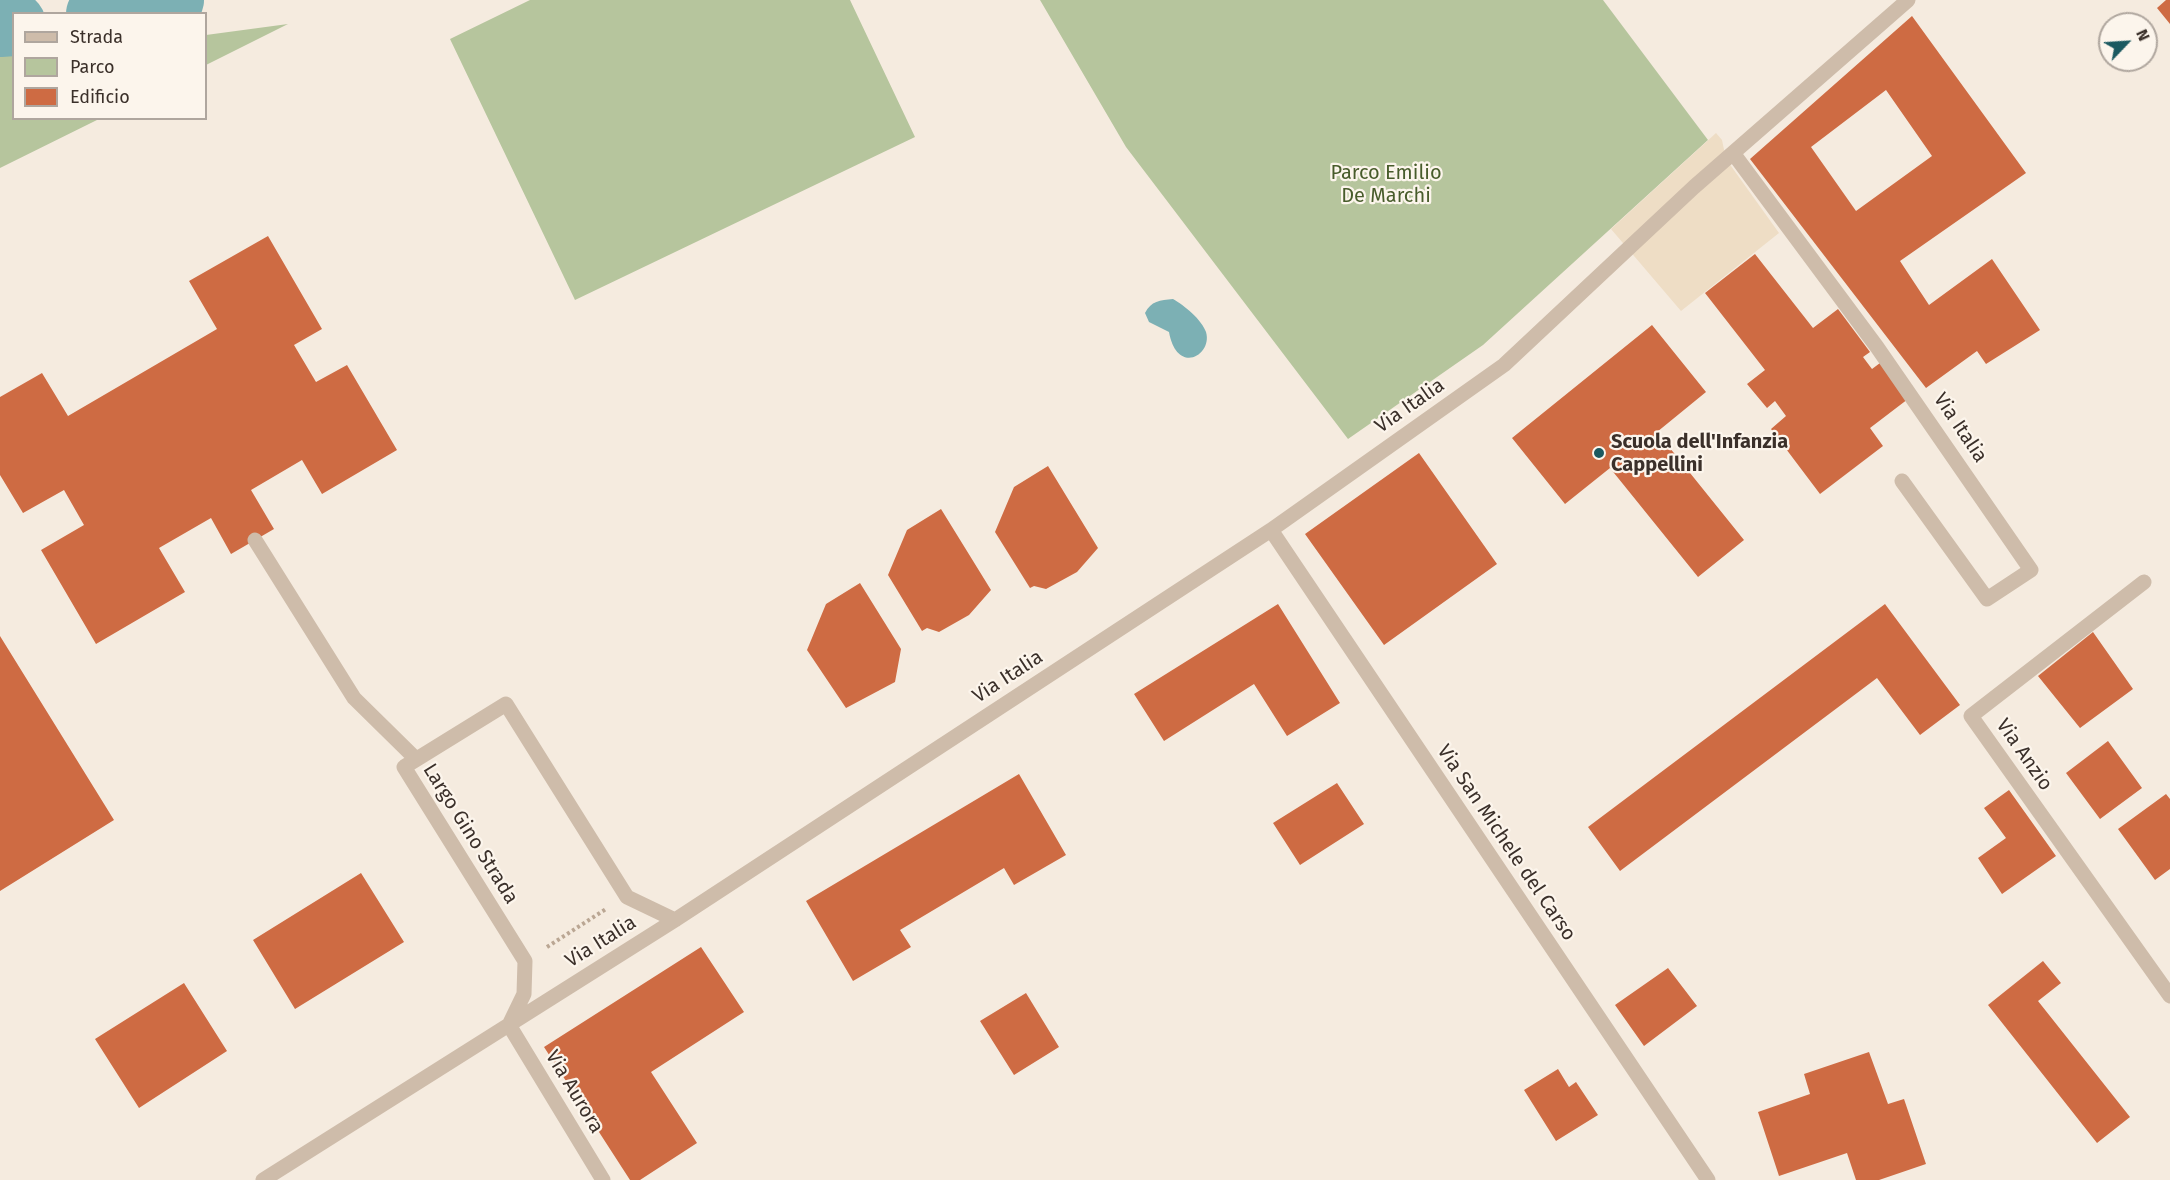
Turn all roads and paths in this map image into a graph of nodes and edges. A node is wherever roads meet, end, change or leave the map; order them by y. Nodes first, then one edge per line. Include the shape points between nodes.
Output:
1 (1908, 0) edge
2 (1733, 153) junction
3 (1902, 481) dead end
4 (1270, 530) junction
5 (255, 540) dead end
6 (2144, 582) dead end
7 (416, 759) junction
8 (675, 920) junction
9 (2170, 996) edge
10 (509, 1025) junction
11 (262, 1180) edge
12 (603, 1180) edge
13 (1707, 1180) edge

1 - 2 street, Via Italia
2 - 3 street, Via Italia via 1884,357 2031,570 1987,599
2 - 4 street, Via Italia via 1504,365
4 - 8 street, Via Italia
4 - 13 street, Via San Michele del Carso
5 - 7 street via 354,698
6 - 9 street, Via Anzio via 1971,716
7 - 8 street, Largo Gino Strada via 506,704 627,897
7 - 10 street, Largo Gino Strada via 404,767 525,961 524,994
8 - 10 street, Via Italia
10 - 11 street, Via Italia
10 - 12 street, Via Aurora

